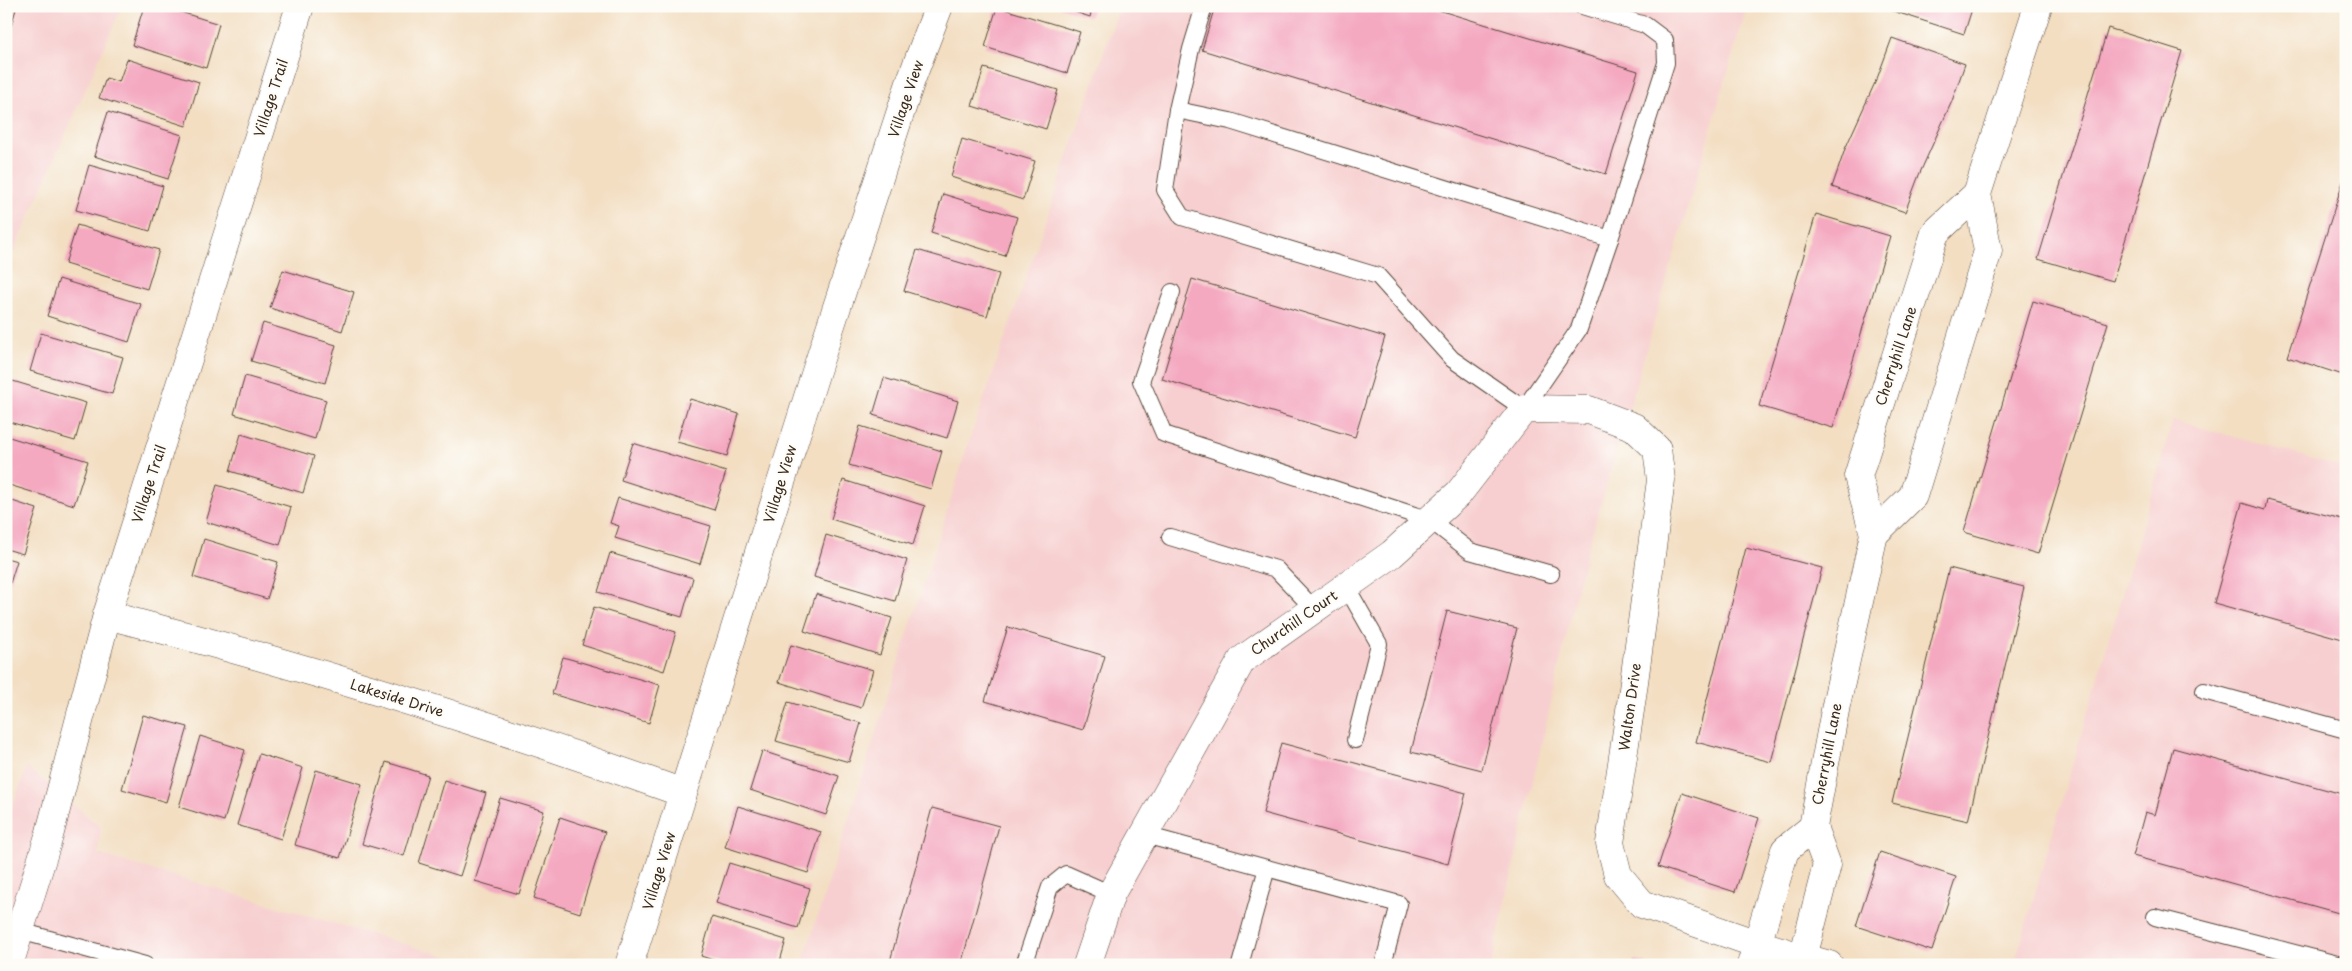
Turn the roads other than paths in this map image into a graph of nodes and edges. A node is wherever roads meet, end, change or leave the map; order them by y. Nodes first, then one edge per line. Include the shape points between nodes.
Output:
1 (300, 6) edge
2 (939, 6) edge
3 (1204, 6) edge
4 (1582, 6) edge
5 (2038, 6) edge
6 (1177, 110) junction
7 (1977, 194) junction
8 (1610, 239) junction
9 (1172, 292) dead end
10 (1524, 409) junction
11 (1430, 520) junction
12 (1874, 534) junction
13 (1170, 537) dead end
14 (1551, 574) dead end
15 (1346, 586) junction
16 (1314, 609) junction
17 (107, 615) junction
18 (2204, 691) dead end
19 (2346, 730) edge
20 (1355, 740) dead end
21 (683, 793) junction
22 (1813, 827) junction
23 (1144, 835) junction
24 (1267, 868) junction
25 (1112, 894) junction
26 (2155, 917) dead end
27 (20, 931) junction
28 (1754, 954) edge
29 (1802, 961) edge
30 (9, 965) edge
31 (145, 965) edge
32 (629, 965) edge
33 (1024, 965) edge
34 (1087, 965) edge
35 (1240, 965) edge
36 (1383, 965) edge
37 (1829, 965) edge
38 (2341, 965) edge

1 - 17 street, Village Trail
2 - 21 street, Village View via 911,80 820,358
3 - 6 lane
4 - 8 lane via 1645,26 1665,40 1666,63
5 - 7 street, Cherryhill Lane
6 - 8 lane via 1230,121
6 - 10 lane via 1165,190 1182,218 1378,276 1452,359
7 - 12 street, Cherryhill Lane via 1988,251 1913,496
7 - 12 street, Cherryhill Lane via 1935,233 1858,476
8 - 10 lane via 1579,329
9 - 11 lane via 1141,381 1164,434
10 - 11 street, Churchill Court via 1459,493
10 - 28 street, Walton Drive via 1590,410 1634,427 1657,449 1660,480 1610,843 1618,875 1642,904
11 - 14 lane via 1470,551
11 - 15 street, Churchill Court via 1392,554
12 - 22 street, Cherryhill Lane
13 - 16 lane via 1276,569
15 - 16 street, Churchill Court
15 - 20 lane via 1378,644
16 - 23 street, Churchill Court via 1242,660
17 - 21 street, Lakeside Drive via 212,642 429,708
17 - 27 street, Village Trail via 49,836
18 - 19 lane
21 - 32 street, Village View
22 - 28 street via 1785,850
22 - 29 street via 1827,865
23 - 24 lane
23 - 25 street, Churchill Court
24 - 35 lane
24 - 36 lane via 1399,904
25 - 33 lane via 1066,874 1050,887
25 - 34 street, Churchill Court
26 - 38 lane
27 - 30 street, Village Trail
27 - 31 lane
28 - 29 street, Walton Drive
29 - 37 street, Walton Drive

